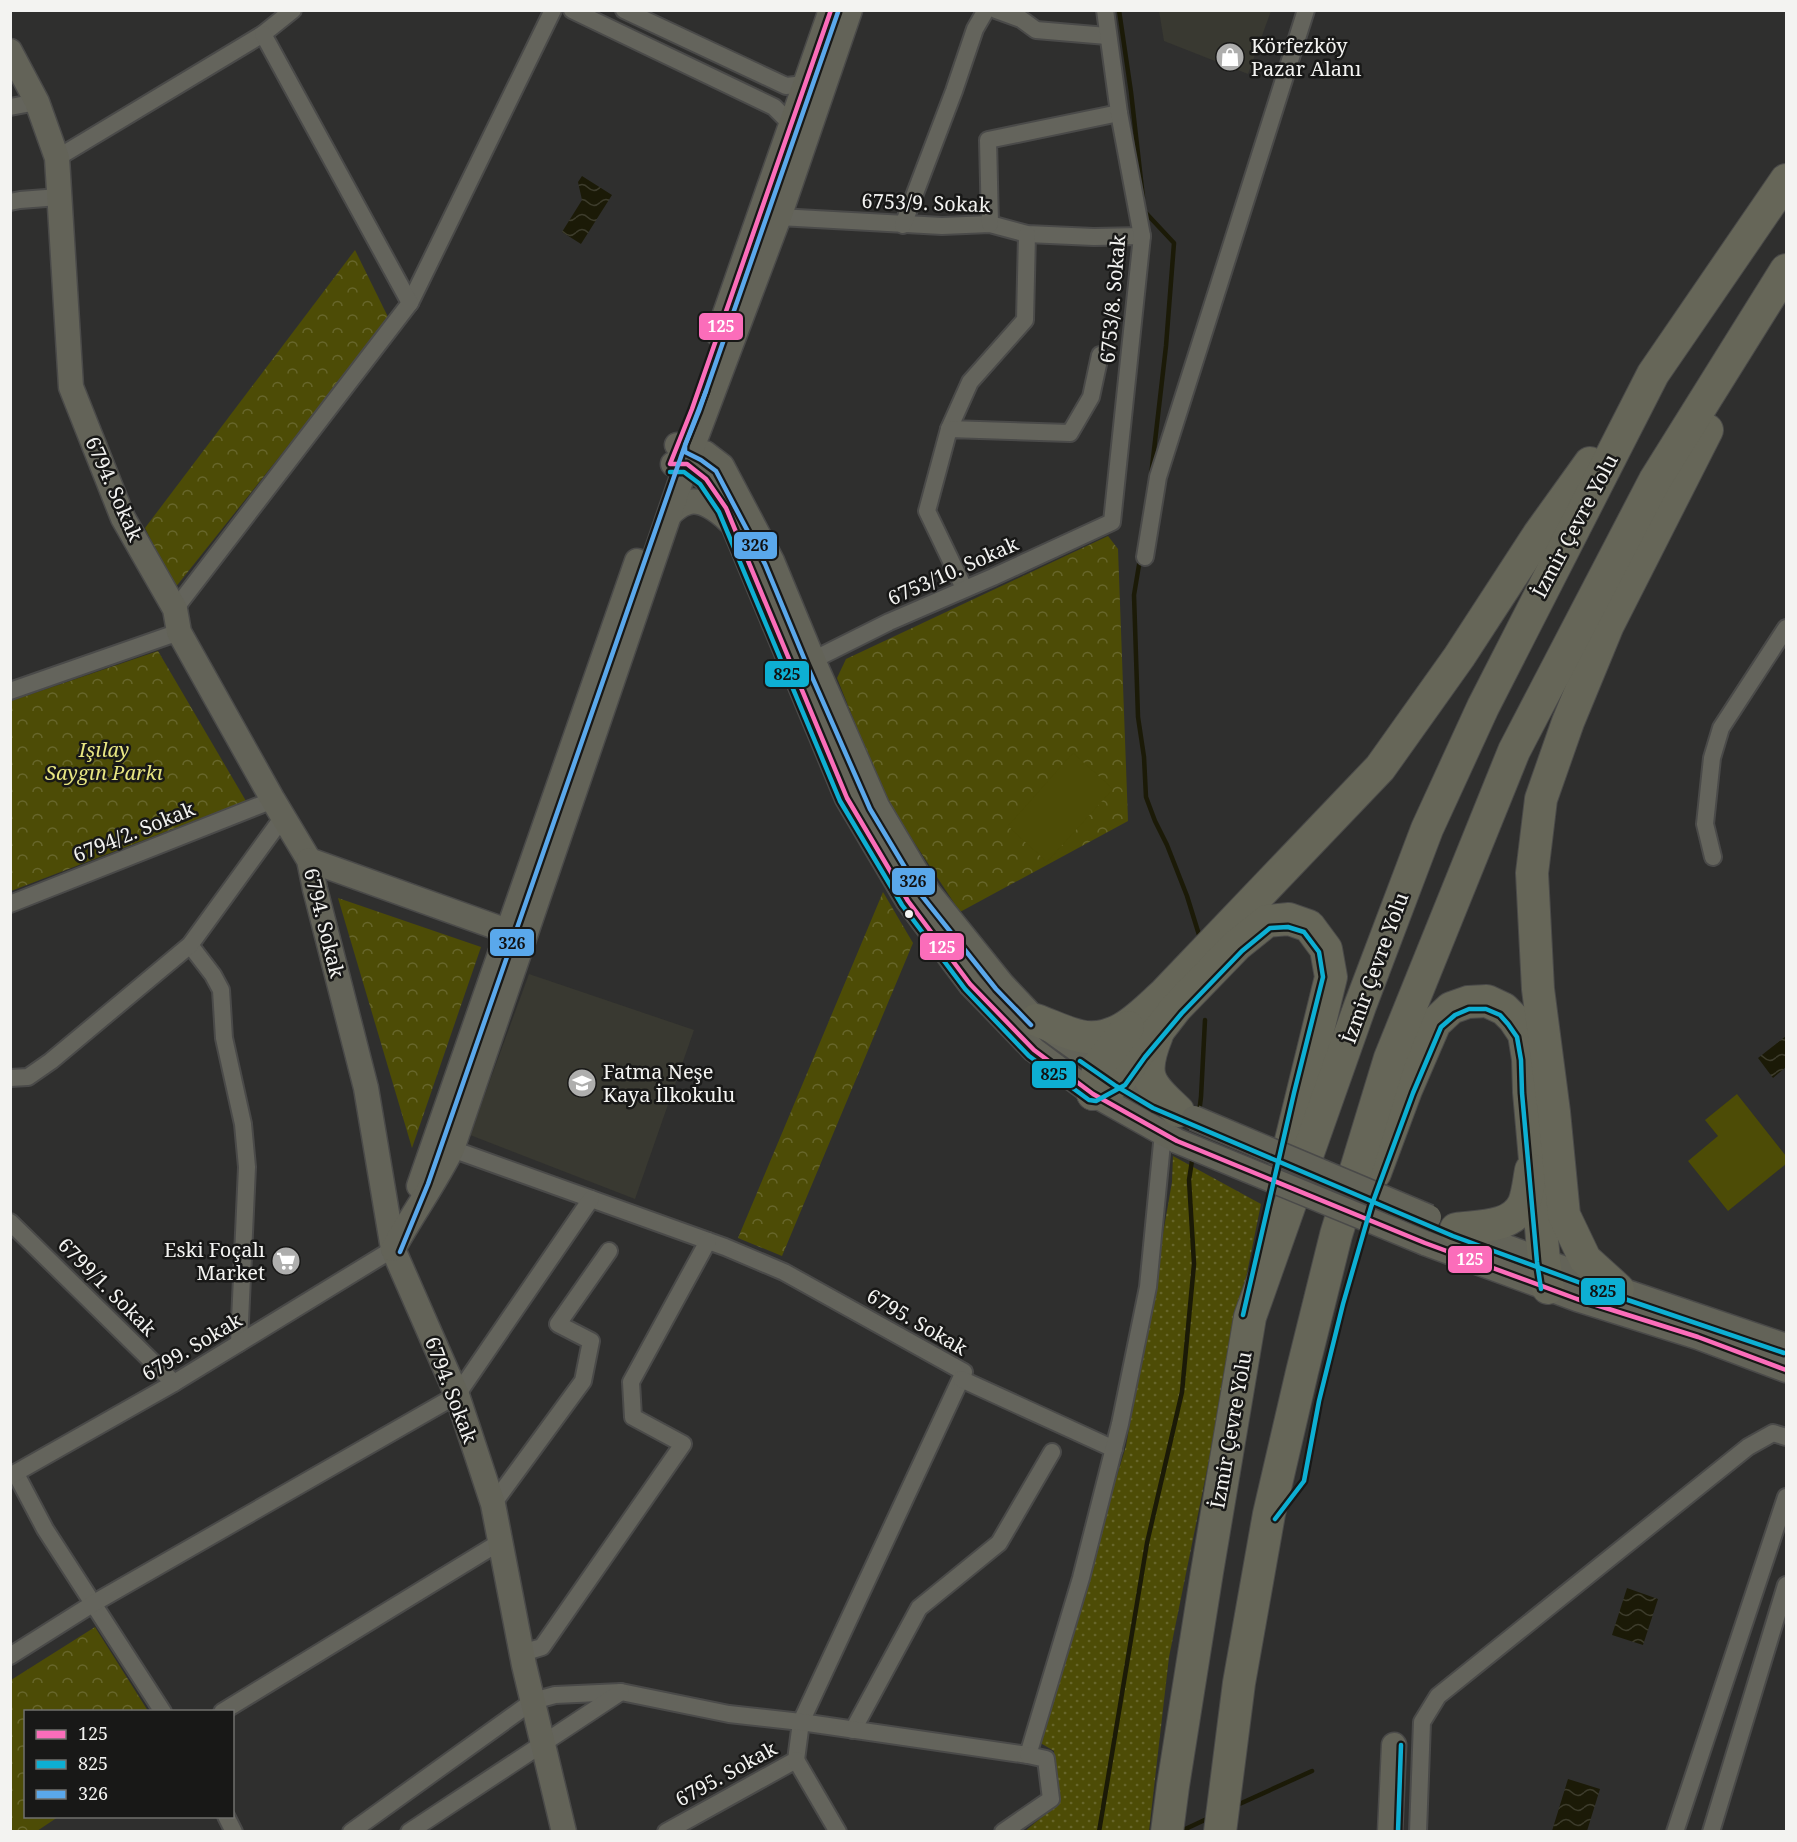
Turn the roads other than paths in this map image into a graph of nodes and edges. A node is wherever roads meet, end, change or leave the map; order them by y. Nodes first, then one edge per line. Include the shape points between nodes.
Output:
1 (293, 10) edge
2 (553, 10) edge
3 (572, 10) edge
4 (624, 10) edge
5 (831, 10) edge
6 (850, 10) edge
7 (986, 10) edge
8 (996, 10) edge
9 (1105, 10) edge
10 (1306, 10) edge
11 (263, 34) junction
12 (1107, 36) junction
13 (10, 51) edge
14 (806, 84) junction
15 (37, 102) junction
16 (10, 107) edge
17 (1119, 113) junction
18 (792, 125) junction
19 (57, 158) junction
20 (1786, 180) edge
21 (59, 198) junction
22 (10, 202) edge
23 (779, 217) junction
24 (990, 224) junction
25 (903, 225) junction
26 (1027, 234) junction
27 (1142, 236) junction
28 (1786, 271) edge
29 (410, 303) junction
30 (1100, 355) dead end
31 (1653, 374) junction
32 (705, 416) junction
33 (949, 429) junction
34 (681, 456) junction
35 (722, 466) junction
36 (670, 514) junction
37 (1112, 522) joint
38 (732, 524) junction
39 (1145, 557) dead end
40 (964, 588) junction
41 (177, 621) junction
42 (1786, 628) edge
43 (813, 660) junction
44 (10, 691) edge
45 (278, 808) junction
46 (1713, 857) dead end
47 (309, 860) junction
48 (10, 904) edge
49 (507, 931) junction
50 (190, 945) junction
51 (1036, 1020) junction
52 (1128, 1027) junction
53 (1159, 1030) junction
54 (10, 1078) edge
55 (1104, 1080) junction
56 (1178, 1126) junction
57 (452, 1149) junction
58 (1535, 1154) junction
59 (591, 1199) junction
60 (1564, 1215) junction
61 (10, 1222) edge
62 (1442, 1223) junction
63 (708, 1241) junction
64 (393, 1249) junction
65 (609, 1251) dead end
66 (1551, 1272) junction
67 (1618, 1289) junction
68 (1250, 1317) junction
69 (239, 1343) junction
70 (1786, 1346) edge
71 (1786, 1370) edge
72 (961, 1379) junction
73 (174, 1383) junction
74 (457, 1395) junction
75 (1786, 1437) edge
76 (1114, 1449) junction
77 (1052, 1452) dead end
78 (13, 1475) edge
79 (1786, 1497) edge
80 (493, 1504) junction
81 (1269, 1514) junction
82 (500, 1542) junction
83 (1786, 1585) edge
84 (93, 1603) junction
85 (522, 1653) junction
86 (10, 1656) edge
87 (621, 1692) junction
88 (534, 1701) junction
89 (162, 1710) edge
90 (225, 1710) edge
91 (801, 1722) junction
92 (853, 1730) junction
93 (543, 1743) junction
94 (1394, 1745) dead end
95 (1028, 1755) junction
96 (796, 1760) junction
97 (227, 1818) edge
98 (234, 1832) edge
99 (351, 1832) edge
100 (409, 1832) edge
101 (564, 1832) edge
102 (666, 1832) edge
103 (838, 1832) edge
104 (1003, 1832) edge
105 (1167, 1832) edge
106 (1220, 1832) edge
107 (1390, 1832) edge
108 (1418, 1832) edge
109 (1675, 1832) edge
110 (1711, 1832) edge

1 - 11 street
2 - 29 street
3 - 18 street via 774,107
4 - 14 street via 786,86
5 - 14 street
6 - 23 street
7 - 25 street via 975,29
8 - 12 street via 1021,19 1036,30
9 - 12 street, 6753/8. Sokak
10 - 39 street via 1158,477
11 - 19 street
11 - 29 street
12 - 17 street, 6753/8. Sokak
13 - 15 street, 6794. Sokak
14 - 18 street
15 - 16 street
15 - 19 street, 6794. Sokak
17 - 24 street via 988,140
17 - 27 street, 6753/8. Sokak
18 - 34 street via 692,409
19 - 21 street, 6794. Sokak
20 - 31 highway, İzmir Çevre Yolu
21 - 22 street
21 - 41 street, 6794. Sokak via 71,387 123,518
23 - 25 street, 6753/9. Sokak
23 - 32 street
24 - 25 street, 6753/9. Sokak
24 - 26 street, 6753/9. Sokak
26 - 27 street, 6753/9. Sokak
26 - 33 street via 1024,320 970,382
27 - 37 street, 6753/8. Sokak
28 - 60 highway via 1608,625 1541,800 1532,873 1537,977
28 - 81 highway via 1655,480 1514,751 1390,1058 1336,1234
29 - 41 street
30 - 33 street via 1090,396 1071,433
31 - 52 highway via 1380,768
31 - 68 highway, İzmir Çevre Yolu via 1482,707 1427,829
32 - 34 street
32 - 35 street via 710,445
33 - 40 street via 927,511
34 - 35 street via 705,453
34 - 36 street
34 - 38 street via 706,479
34 - 49 street
35 - 43 street via 772,561
36 - 38 street via 686,502 693,502 717,509
36 - 57 street
37 - 40 street, 6753/10. Sokak
38 - 55 street via 847,798 908,901 970,984 1034,1050
40 - 43 street, 6753/10. Sokak
41 - 44 street
41 - 45 street, 6794. Sokak
42 - 46 street via 1721,728 1712,758 1705,824
43 - 51 street via 877,806 928,892
45 - 47 street, 6794. Sokak
45 - 48 street, 6794/2. Sokak
45 - 50 street
47 - 49 street
47 - 64 street, 6794. Sokak via 366,1088
49 - 64 street via 421,1182
50 - 54 street via 51,1061 28,1077
50 - 69 street via 221,990 224,1038 243,1124 247,1167
51 - 52 highway via 1081,1037 1103,1037
51 - 55 street
52 - 55 highway
53 - 55 highway
53 - 56 highway via 1147,1066 1152,1084
53 - 68 highway via 1237,945 1267,921 1289,919 1309,926 1326,949 1331,977
55 - 56 street
56 - 62 street, bridge
56 - 66 street, bridge via 1425,1243
56 - 76 street
57 - 59 street, 6795. Sokak
57 - 64 street
58 - 62 highway via 1524,1204 1513,1216 1496,1225
58 - 66 highway
58 - 81 highway via 1524,1034 1504,1009 1487,1001 1451,1008 1435,1023 1367,1194 1320,1366 1297,1479
59 - 63 street, 6795. Sokak
59 - 74 street
60 - 66 highway via 1566,1243
60 - 67 highway via 1585,1259
61 - 73 street, 6799/1. Sokak
62 - 66 street
63 - 72 street, 6795. Sokak via 795,1278 964,1372
63 - 85 street via 631,1382 633,1416 683,1444 542,1647
64 - 69 street, 6799. Sokak
64 - 74 street, 6794. Sokak
65 - 80 street via 558,1324 591,1341 583,1381
66 - 67 street
66 - 71 street via 1577,1299
67 - 70 street
68 - 105 highway, İzmir Çevre Yolu
69 - 73 street, 6799. Sokak
72 - 76 street
72 - 91 street, 6795. Sokak
73 - 78 street, 6799. Sokak
74 - 80 street, 6794. Sokak
74 - 84 street
75 - 108 street via 1773,1433 1748,1447 1438,1696 1422,1722
76 - 95 street via 1081,1578
77 - 92 street via 999,1543 919,1608
78 - 84 street
79 - 109 street
80 - 82 street, 6794. Sokak
81 - 106 highway via 1233,1722
82 - 85 street, 6794. Sokak
82 - 90 street
83 - 110 street
84 - 86 street
84 - 89 street
85 - 88 street, 6794. Sokak
87 - 88 street via 555,1695
87 - 91 street via 729,1714
87 - 93 street
88 - 93 street, 6794. Sokak
88 - 99 street
91 - 92 street
91 - 96 street, 6795. Sokak
92 - 95 street
93 - 100 street
93 - 101 street, 6794. Sokak
94 - 107 street
95 - 104 street via 1047,1759 1051,1799
96 - 102 street, 6795. Sokak
96 - 103 street
97 - 98 street

